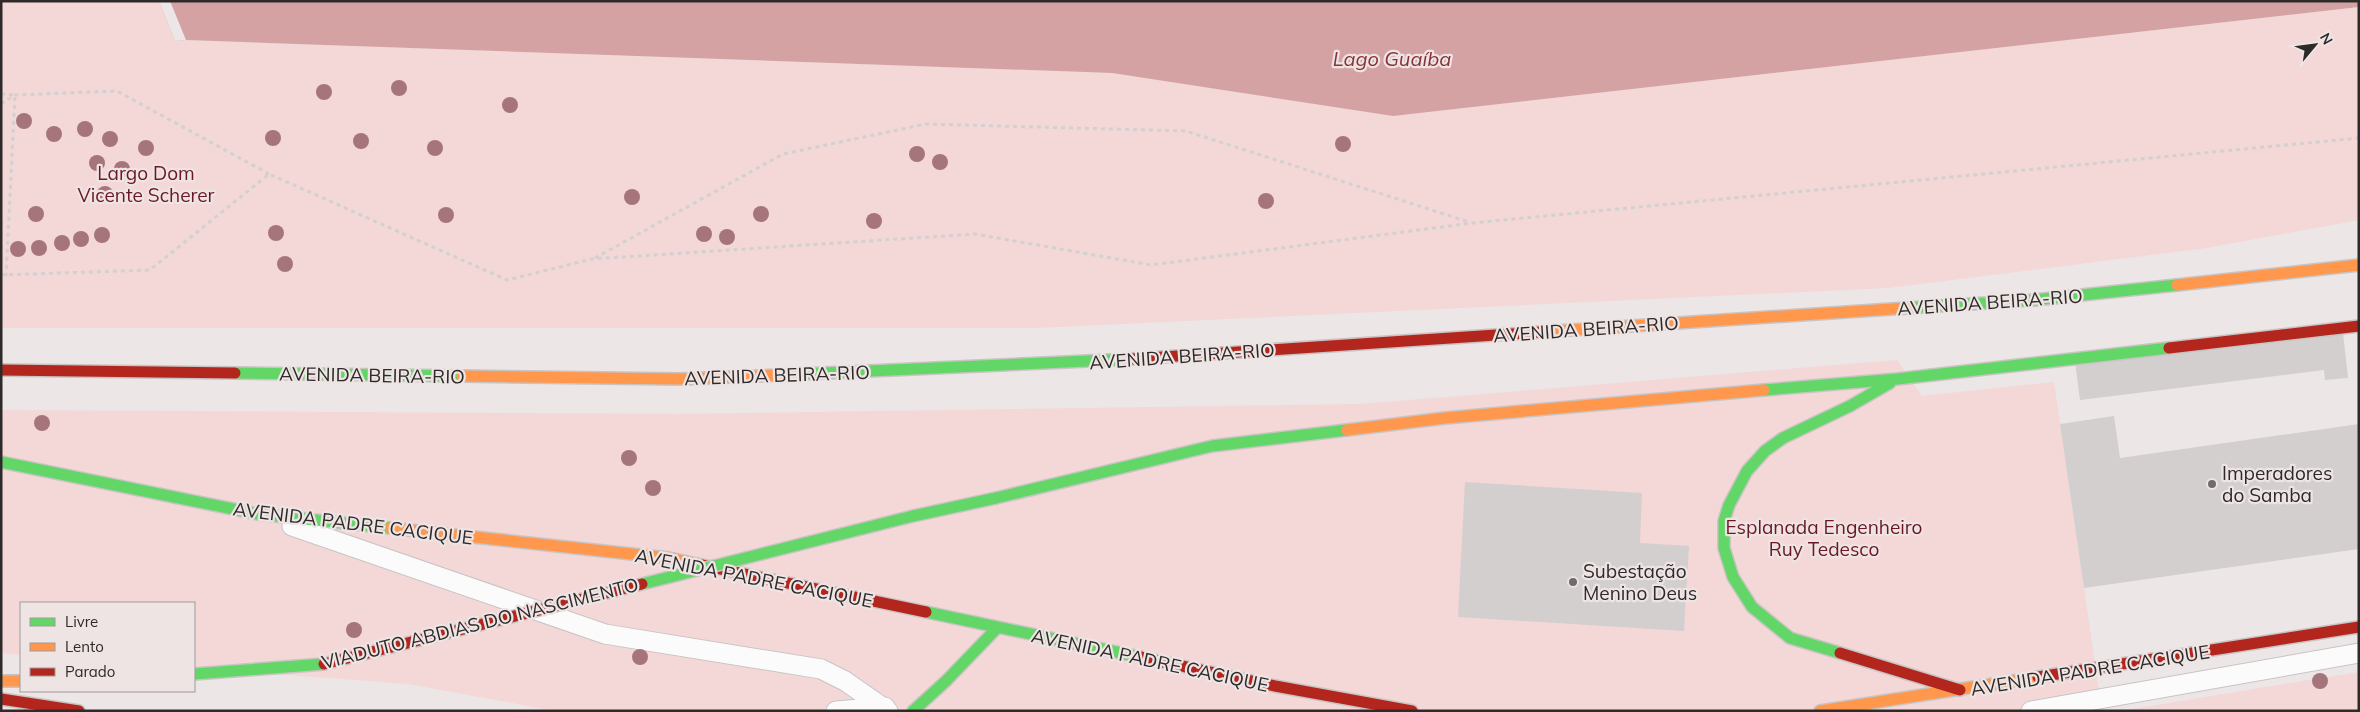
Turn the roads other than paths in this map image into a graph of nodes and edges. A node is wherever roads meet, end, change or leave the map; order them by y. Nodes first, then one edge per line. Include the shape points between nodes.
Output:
1 (2359, 265) edge
2 (2359, 326) edge
3 (1, 370) edge
4 (1897, 379) junction
5 (1, 462) edge
6 (258, 514) junction
7 (2359, 627) edge
8 (997, 628) junction
9 (2359, 653) edge
10 (195, 674) edge
11 (1, 681) edge
12 (20, 681) edge
13 (1960, 690) junction
14 (1, 699) edge
15 (886, 709) edge
16 (79, 711) edge
17 (836, 711) edge
18 (913, 711) edge
19 (1412, 711) edge
20 (1820, 711) edge
21 (1898, 711) edge
22 (2031, 711) edge

1 - 3 main road, AVENIDA BEIRA-RIO via 2034,300 1052,364 680,379
2 - 4 main road
4 - 10 main road, VIADUTO ABDIAS DO NASCIMENTO, bridge via 1445,418 1212,446 912,516 324,664
4 - 13 main road via 1783,438 1765,452 1747,471 1729,505 1724,521 1724,548 1733,577 1752,607 1790,638
5 - 6 main road, AVENIDA PADRE CACIQUE
6 - 8 main road, AVENIDA PADRE CACIQUE via 669,558
6 - 15 lane via 605,634 821,669
7 - 13 main road, AVENIDA PADRE CACIQUE
8 - 18 main road
8 - 19 main road, AVENIDA PADRE CACIQUE via 1274,686
9 - 22 lane
11 - 12 main road
13 - 20 main road, AVENIDA PADRE CACIQUE
13 - 21 lane
14 - 16 main road
15 - 17 lane

